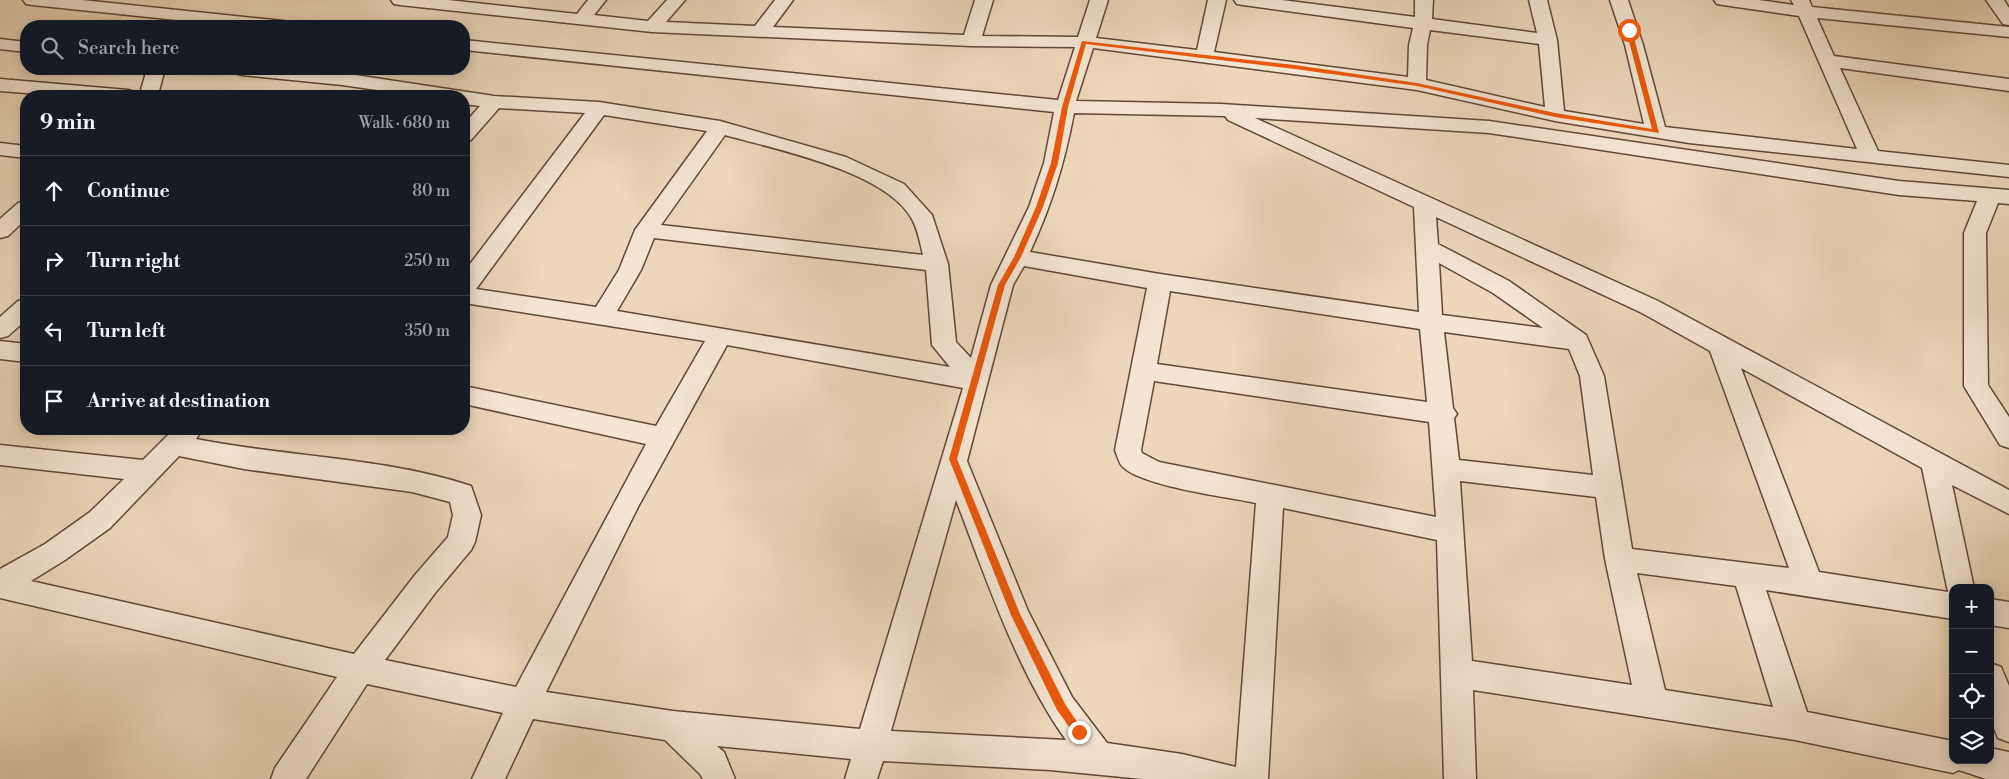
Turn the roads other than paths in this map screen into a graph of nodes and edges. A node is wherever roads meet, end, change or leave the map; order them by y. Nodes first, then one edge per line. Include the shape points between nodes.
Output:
1 (32, 0) edge
2 (400, 0) edge
3 (598, 0) edge
4 (676, 0) edge
5 (784, 0) edge
6 (984, 0) edge
7 (1099, 0) edge
8 (1217, 0) edge
9 (1243, 0) edge
10 (1424, 0) edge
11 (1538, 0) edge
12 (1619, 0) edge
13 (1723, 0) edge
14 (1995, 0) edge
15 (494, 5) edge
16 (1803, 6) edge
17 (226, 20) edge
18 (581, 20) junction
19 (2009, 20) edge
20 (1423, 23) junction
21 (652, 27) junction
22 (2009, 32) edge
23 (759, 33) junction
24 (1548, 40) junction
25 (971, 41) junction
26 (1084, 42) junction
27 (470, 46) edge
28 (1204, 57) junction
29 (1829, 61) junction
30 (154, 75) edge
31 (309, 75) edge
32 (1417, 84) junction
33 (0, 85) edge
34 (2009, 85) edge
35 (58, 90) edge
36 (150, 90) edge
37 (395, 90) edge
38 (470, 99) edge
39 (494, 102) junction
40 (1065, 107) junction
41 (599, 108) junction
42 (1221, 110) junction
43 (1555, 115) junction
44 (720, 127) junction
45 (470, 129) edge
46 (1656, 132) junction
47 (0, 149) edge
48 (20, 151) edge
49 (1870, 156) junction
50 (2009, 171) edge
51 (2000, 196) edge
52 (1425, 204) junction
53 (20, 213) edge
54 (1, 228) edge
55 (20, 230) edge
56 (646, 230) junction
57 (1427, 247) junction
58 (1017, 257) junction
59 (937, 264) junction
60 (470, 280) edge
61 (1160, 282) junction
62 (470, 296) edge
63 (20, 312) edge
64 (602, 317) junction
65 (1431, 322) junction
66 (0, 330) edge
67 (720, 335) junction
68 (1578, 341) junction
69 (1720, 345) junction
70 (0, 350) edge
71 (20, 352) edge
72 (1145, 371) junction
73 (977, 381) junction
74 (470, 396) edge
75 (1444, 414) junction
76 (182, 437) edge
77 (661, 437) junction
78 (2009, 438) edge
79 (0, 455) edge
80 (953, 459) junction
81 (1934, 462) junction
82 (1447, 469) junction
83 (149, 471) junction
84 (1606, 487) junction
85 (1270, 494) junction
86 (2009, 503) edge
87 (1450, 531) junction
88 (1619, 559) junction
89 (1747, 575) junction
90 (1809, 583) junction
91 (1959, 584) edge
92 (0, 585) edge
93 (1949, 605) edge
94 (1994, 613) edge
95 (2009, 615) edge
96 (360, 669) junction
97 (1457, 673) junction
98 (1994, 688) edge
99 (524, 703) junction
100 (1652, 703) junction
101 (1795, 725) junction
102 (673, 726) junction
103 (2009, 727) edge
104 (871, 745) junction
105 (1097, 756) junction
106 (1949, 756) edge
107 (1990, 764) edge
108 (2009, 768) edge
109 (287, 779) edge
110 (488, 779) edge
111 (719, 779) edge
112 (861, 779) edge
113 (1226, 779) edge
114 (1252, 779) edge
115 (1460, 779) edge

1 - 17 street
2 - 15 street
3 - 18 street
4 - 21 street
5 - 23 street
6 - 25 street
7 - 26 street
8 - 28 street
9 - 20 street
10 - 20 street
11 - 24 street
12 - 46 street
13 - 16 street
14 - 19 street
15 - 18 street
16 - 22 street
16 - 29 street
18 - 21 street
20 - 24 street
20 - 32 street via 1418,45
21 - 23 street
23 - 25 street
24 - 43 street
25 - 26 street
26 - 28 street
26 - 40 street
27 - 40 street
28 - 32 street
29 - 34 street
29 - 49 street
30 - 36 street
31 - 37 street via 342,78
32 - 43 street
33 - 35 street
38 - 39 street
39 - 41 street
39 - 45 street
40 - 42 street
40 - 58 street via 1054,163 1040,207
41 - 44 street
41 - 60 street
42 - 51 street via 1489,127 1899,188
42 - 52 street
43 - 46 street
44 - 56 street
44 - 59 street via 839,161 896,189 921,215
46 - 49 street
47 - 48 street
49 - 50 street
51 - 78 street via 1976,233 1976,386
52 - 57 street
52 - 69 street via 1650,307
53 - 54 street
54 - 55 street
56 - 59 street
56 - 64 street via 630,270
57 - 65 street
57 - 68 street via 1501,287
58 - 61 street
58 - 73 street via 1002,285
59 - 73 street via 944,345
61 - 65 street
61 - 72 street
62 - 64 street
63 - 66 street
64 - 67 street
65 - 68 street
65 - 75 street
67 - 73 street
67 - 77 street
68 - 84 street via 1592,376
69 - 81 street
69 - 90 street
70 - 71 street
72 - 75 street
72 - 85 street via 1128,450 1132,460 1153,471
73 - 80 street
74 - 77 street
75 - 82 street
76 - 83 street
76 - 96 street via 244,459 412,481 460,494 467,515 461,542
77 - 99 street
79 - 83 street
80 - 104 street
80 - 105 street via 1015,615 1061,707
81 - 86 street
81 - 91 street
82 - 84 street
82 - 87 street
83 - 92 street via 100,520
84 - 88 street
85 - 87 street
85 - 114 street
87 - 97 street
88 - 89 street
88 - 100 street
89 - 90 street
89 - 101 street
90 - 93 street
92 - 96 street
94 - 95 street
96 - 99 street
96 - 109 street
97 - 100 street
97 - 115 street
98 - 103 street
99 - 102 street
99 - 110 street
100 - 101 street
101 - 106 street
102 - 104 street
102 - 111 street via 712,764
104 - 105 street
104 - 112 street
105 - 113 street via 1151,763
107 - 108 street

